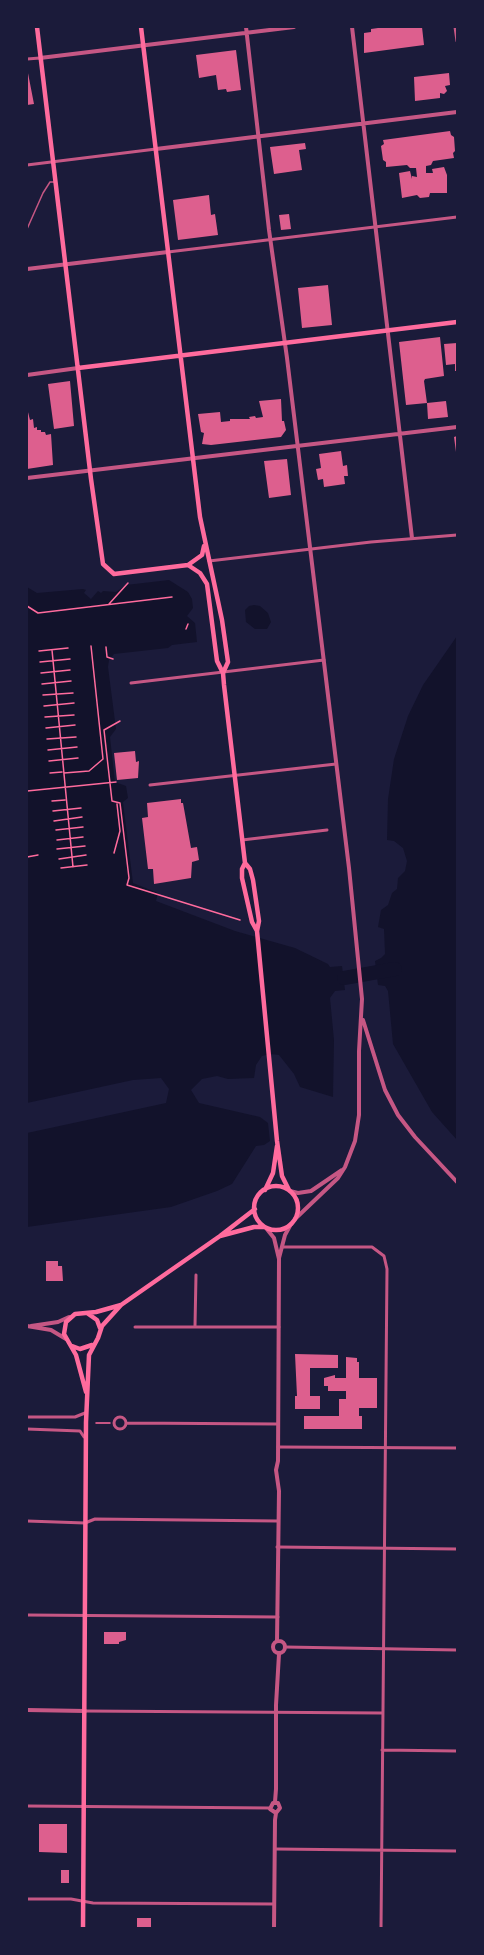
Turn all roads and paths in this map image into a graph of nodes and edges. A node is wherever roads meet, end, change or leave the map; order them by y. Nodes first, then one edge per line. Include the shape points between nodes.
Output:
1 (37, 27) edge
2 (141, 27) edge
3 (294, 27) edge
4 (352, 27) edge
5 (455, 27) edge
6 (246, 30) edge
7 (457, 40) edge
8 (143, 45) junction
9 (40, 58) junction
10 (27, 59) edge
11 (457, 112) edge
12 (363, 124) junction
13 (259, 136) junction
14 (156, 149) junction
15 (52, 161) junction
16 (27, 165) edge
17 (55, 182) junction
18 (457, 217) edge
19 (376, 228) junction
20 (27, 229) edge
21 (270, 240) junction
22 (168, 252) junction
23 (65, 264) junction
24 (27, 269) edge
25 (457, 322) edge
26 (388, 331) junction
27 (284, 343) junction
28 (180, 355) junction
29 (78, 368) junction
30 (27, 375) edge
31 (457, 427) edge
32 (400, 434) junction
33 (297, 446) junction
34 (193, 458) junction
35 (90, 471) junction
36 (27, 478) edge
37 (457, 535) edge
38 (412, 538) junction
39 (205, 544) junction
40 (310, 549) junction
41 (209, 561) junction
42 (188, 565) junction
43 (128, 583) dead end
44 (172, 597) dead end
45 (108, 605) junction
46 (28, 607) edge
47 (188, 624) dead end
48 (186, 629) dead end
49 (91, 646) dead end
50 (106, 647) dead end
51 (68, 648) dead end
52 (52, 650) junction
53 (39, 651) dead end
54 (70, 659) dead end
55 (113, 659) dead end
56 (324, 660) junction
57 (53, 661) junction
58 (40, 662) dead end
59 (70, 670) dead end
60 (54, 672) junction
61 (41, 673) dead end
62 (223, 673) junction
63 (71, 681) dead end
64 (55, 683) junction
65 (131, 683) dead end
66 (42, 684) dead end
67 (73, 693) dead end
68 (56, 694) junction
69 (43, 695) dead end
70 (74, 703) dead end
71 (57, 705) junction
72 (44, 706) dead end
73 (74, 715) dead end
74 (57, 716) junction
75 (45, 717) dead end
76 (120, 721) dead end
77 (75, 725) dead end
78 (58, 727) junction
79 (46, 728) dead end
80 (76, 736) dead end
81 (59, 738) junction
82 (46, 739) dead end
83 (77, 747) dead end
84 (60, 749) junction
85 (48, 750) dead end
86 (78, 758) dead end
87 (62, 760) junction
88 (49, 761) dead end
89 (336, 764) junction
90 (50, 772) dead end
91 (63, 772) junction
92 (235, 776) junction
93 (116, 782) dead end
94 (150, 785) dead end
95 (64, 787) junction
96 (27, 791) edge
97 (65, 800) junction
98 (52, 801) dead end
99 (117, 802) junction
100 (81, 808) dead end
101 (66, 809) junction
102 (53, 811) dead end
103 (82, 818) dead end
104 (68, 819) junction
105 (54, 820) dead end
106 (83, 827) dead end
107 (69, 828) junction
108 (56, 830) dead end
109 (327, 830) dead end
110 (83, 837) dead end
111 (70, 838) junction
112 (57, 840) dead end
113 (242, 840) junction
114 (85, 846) dead end
115 (71, 848) junction
116 (57, 849) dead end
117 (114, 853) dead end
118 (38, 855) dead end
119 (86, 855) dead end
120 (27, 856) edge
121 (72, 857) junction
122 (59, 859) dead end
123 (245, 862) junction
124 (87, 866) dead end
125 (73, 867) junction
126 (60, 868) dead end
127 (240, 920) dead end
128 (256, 931) junction
129 (362, 1016) junction
130 (278, 1140) junction
131 (345, 1167) junction
132 (457, 1182) edge
133 (265, 1190) junction
134 (290, 1191) junction
135 (255, 1209) junction
136 (295, 1219) junction
137 (291, 1224) junction
138 (266, 1227) junction
139 (220, 1236) junction
140 (282, 1247) junction
141 (279, 1259) junction
142 (196, 1275) dead end
143 (121, 1305) junction
144 (87, 1313) junction
145 (69, 1317) junction
146 (28, 1326) edge
147 (195, 1326) junction
148 (135, 1327) dead end
149 (279, 1328) junction
150 (100, 1332) junction
151 (68, 1342) junction
152 (96, 1342) junction
153 (87, 1393) junction
154 (87, 1411) junction
155 (27, 1417) edge
156 (96, 1423) dead end
157 (110, 1423) dead end
158 (126, 1423) junction
159 (278, 1424) junction
160 (27, 1429) edge
161 (86, 1446) junction
162 (278, 1447) junction
163 (384, 1448) junction
164 (457, 1448) edge
165 (27, 1521) edge
166 (277, 1521) junction
167 (85, 1522) junction
168 (277, 1547) junction
169 (384, 1549) junction
170 (457, 1549) edge
171 (27, 1615) edge
172 (86, 1615) junction
173 (278, 1617) junction
174 (277, 1641) junction
175 (285, 1647) junction
176 (383, 1649) junction
177 (457, 1650) edge
178 (279, 1654) junction
179 (27, 1710) edge
180 (85, 1711) junction
181 (276, 1712) junction
182 (382, 1713) junction
183 (382, 1750) junction
184 (457, 1750) edge
185 (274, 1802) junction
186 (27, 1806) edge
187 (83, 1806) junction
188 (270, 1808) junction
189 (276, 1813) junction
190 (276, 1849) junction
191 (382, 1850) junction
192 (457, 1851) edge
193 (27, 1899) edge
194 (83, 1901) junction
195 (274, 1904) junction
196 (83, 1928) edge
197 (274, 1928) edge
198 (381, 1928) edge

1 - 9 main road
2 - 8 main road
3 - 6 street
4 - 12 street
5 - 7 street
6 - 8 street
6 - 13 street
8 - 9 street
8 - 14 main road
9 - 10 street
9 - 15 main road
11 - 12 street
12 - 13 street
12 - 19 street
13 - 14 street
13 - 21 street
14 - 15 street
14 - 22 main road
15 - 16 street
15 - 17 main road
17 - 20 lane via 50,182
17 - 23 main road
18 - 19 street
19 - 21 street
19 - 26 street
21 - 22 street
21 - 27 street
22 - 23 street
22 - 28 main road
23 - 24 street
23 - 29 main road
25 - 26 main road
26 - 27 main road
26 - 32 street
27 - 28 main road
27 - 33 street
28 - 29 main road
28 - 34 main road
29 - 30 street
29 - 35 main road
31 - 32 street
32 - 33 street
32 - 38 street
33 - 34 street
33 - 40 street
34 - 35 street
34 - 39 main road
35 - 36 street
35 - 42 main road via 100,554 106,569 120,574
37 - 38 street
38 - 40 street
39 - 41 main road
39 - 42 main road via 202,555
40 - 41 street
40 - 56 street
41 - 62 main road via 228,662
42 - 62 main road via 207,584 217,661
43 - 45 path
44 - 45 path
45 - 46 path via 38,613
47 - 48 path
49 - 91 path via 103,759 88,771
50 - 55 path via 107,657
51 - 52 path
52 - 53 path
52 - 57 path
54 - 57 path
56 - 62 street
56 - 89 street
57 - 58 path
57 - 60 path
59 - 60 path
60 - 61 path
60 - 64 path
62 - 65 street
62 - 92 main road
63 - 64 path
64 - 66 path
64 - 68 path
67 - 68 path
68 - 69 path
68 - 71 path
70 - 71 path
71 - 72 path
71 - 74 path
73 - 74 path
74 - 75 path
74 - 78 path
76 - 99 path via 104,730 112,801
77 - 78 path
78 - 79 path
78 - 81 path
80 - 81 path
81 - 82 path
81 - 84 path
83 - 84 path
84 - 85 path
84 - 87 path
86 - 87 path
87 - 88 path
87 - 91 path
89 - 92 street
89 - 129 street
90 - 91 path
91 - 95 path
92 - 94 street
92 - 113 main road
93 - 95 path
95 - 96 path
95 - 97 path
97 - 98 path
97 - 101 path
99 - 117 path via 120,831
99 - 127 path via 127,885
100 - 101 path
101 - 102 path
101 - 104 path
103 - 104 path
104 - 105 path
104 - 107 path
106 - 107 path
107 - 108 path
107 - 111 path
109 - 113 street
110 - 111 path
111 - 112 path
111 - 115 path
113 - 123 main road
114 - 115 path
115 - 116 path
115 - 121 path
118 - 120 path
119 - 121 path
121 - 122 path
121 - 125 path
123 - 128 main road via 242,878
123 - 128 main road via 253,880 259,921
124 - 125 path
125 - 126 path
128 - 130 main road
129 - 131 street via 357,1129
129 - 132 street via 385,1090 398,1115
130 - 133 main road via 271,1179
130 - 134 main road via 284,1182
131 - 134 street via 311,1191
131 - 136 street via 333,1184
133 - 134 main road via 277,1186
133 - 135 main road
134 - 136 main road via 297,1200
135 - 138 main road
135 - 139 main road
136 - 137 main road
137 - 138 main road via 279,1230
137 - 140 street
138 - 139 main road
138 - 141 street via 274,1238
139 - 143 main road
140 - 141 street
140 - 163 street via 372,1247 384,1256
141 - 149 street
142 - 147 street
143 - 144 main road
143 - 150 main road
144 - 145 main road
144 - 150 main road via 97,1320
145 - 146 street
145 - 151 main road via 64,1328
146 - 151 street via 51,1330
147 - 148 street
147 - 149 street
149 - 159 street
150 - 152 main road
151 - 152 main road via 80,1349
151 - 153 main road
152 - 153 main road via 89,1355
153 - 154 main road
154 - 155 street via 75,1418
154 - 161 main road
156 - 157 path
158 - 158 street via 122,1417 114,1421 120,1429
158 - 159 street
159 - 162 street
160 - 161 street via 80,1431
161 - 167 main road
162 - 163 street
162 - 166 street
163 - 164 street
163 - 169 street
165 - 167 street
166 - 167 street
166 - 168 street
167 - 172 main road
168 - 169 street
168 - 173 street
169 - 170 street
169 - 176 street
171 - 172 street
172 - 173 street
172 - 180 main road
173 - 174 street
174 - 175 street
174 - 178 street via 273,1648
175 - 176 street
175 - 178 street
176 - 177 street
176 - 182 street
178 - 181 street
179 - 180 street
180 - 181 street
180 - 187 main road
181 - 182 street
181 - 185 street
182 - 183 street
183 - 184 street
183 - 191 street
185 - 188 street
185 - 189 street via 280,1806
186 - 187 street
187 - 188 street
187 - 194 main road
188 - 189 street
189 - 190 street
190 - 191 street
190 - 195 street
191 - 192 street
191 - 198 street
193 - 194 street
194 - 195 street
194 - 196 main road
195 - 197 street

